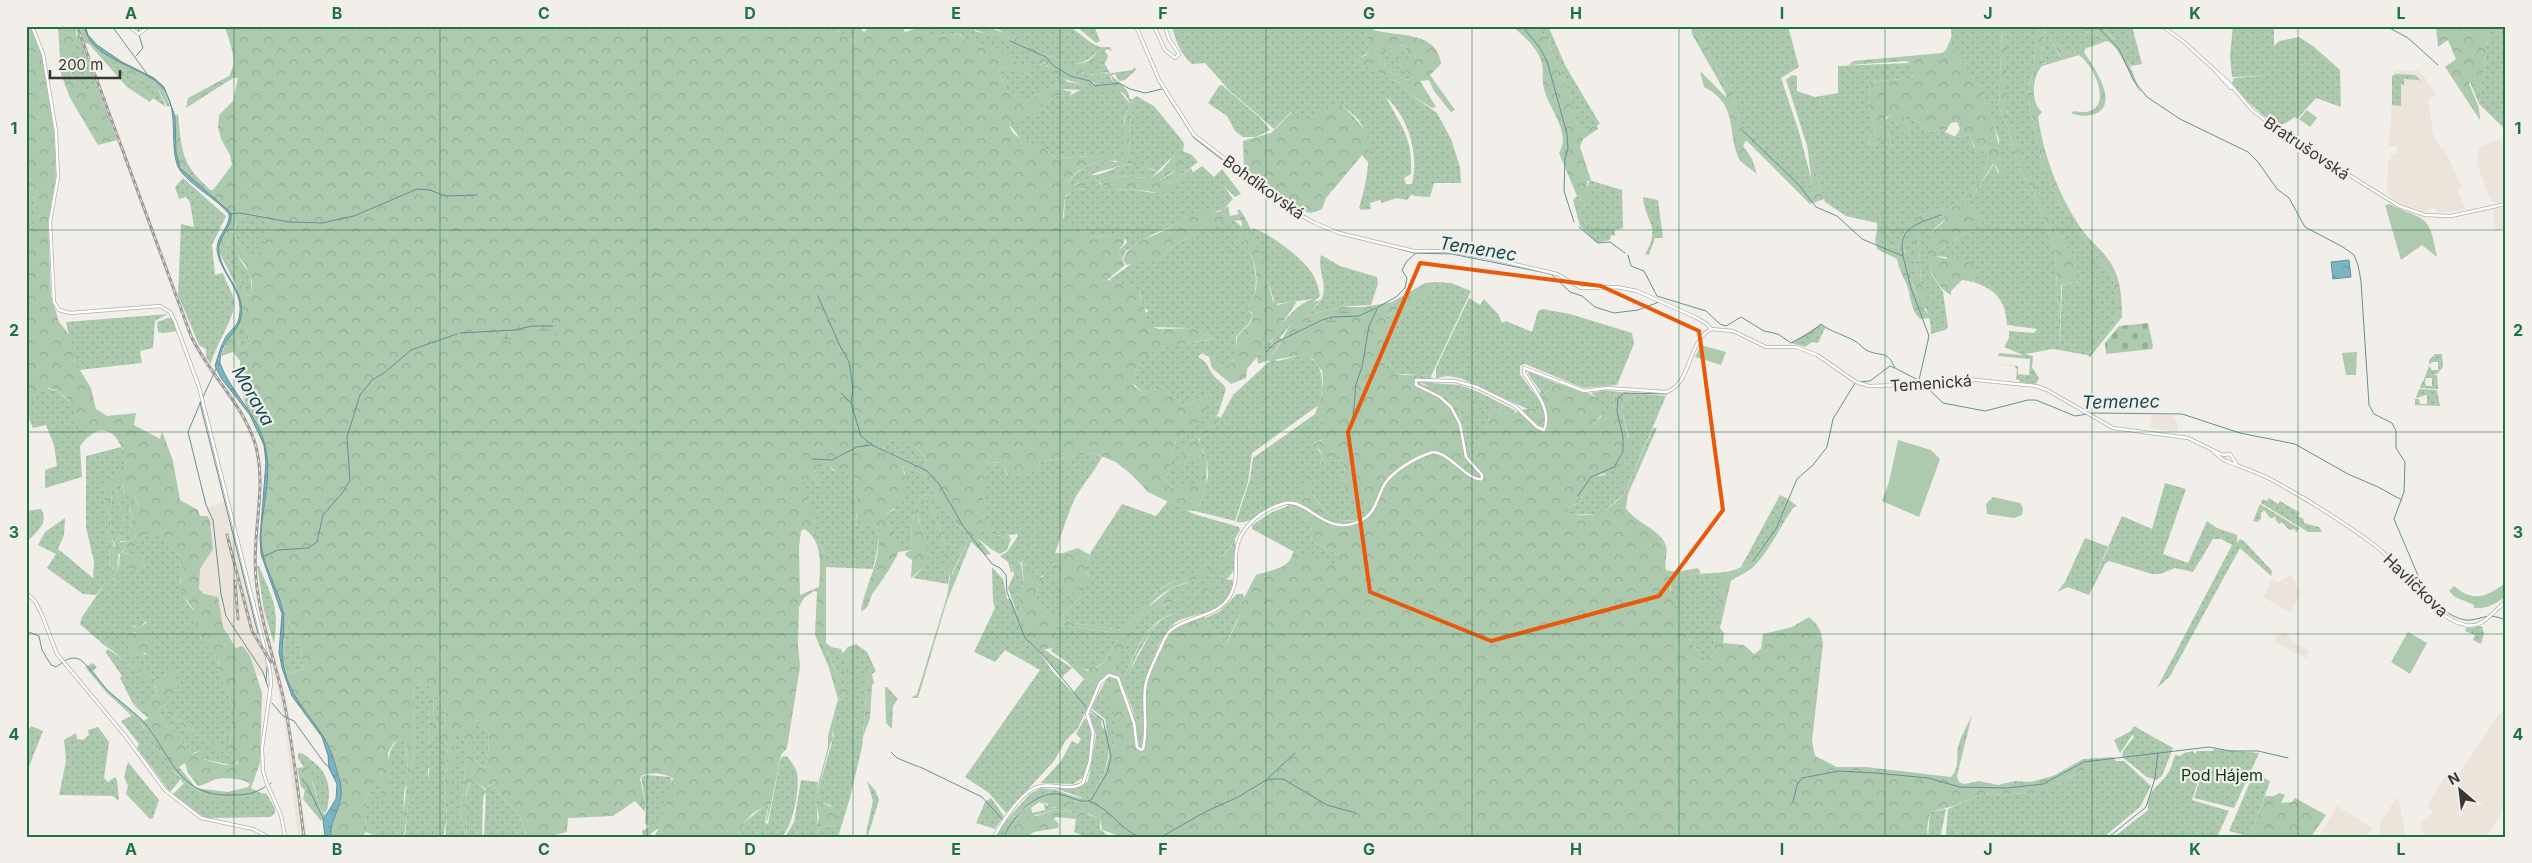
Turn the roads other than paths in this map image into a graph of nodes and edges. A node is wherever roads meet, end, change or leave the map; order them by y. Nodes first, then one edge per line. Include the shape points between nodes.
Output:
1 (32, 26) edge
2 (128, 26) edge
3 (149, 26) edge
4 (1136, 26) edge
5 (1154, 26) edge
6 (1164, 26) edge
7 (2162, 26) edge
8 (2506, 204) edge
9 (1711, 329) junction
10 (2223, 456) junction
11 (2230, 460) junction
12 (2377, 548) joint
13 (26, 594) edge
14 (2506, 602) edge
15 (268, 837) edge
16 (285, 837) edge
17 (994, 837) edge

1 - 16 street via 42,50 56,132 58,177 50,222 52,287 56,305 61,312 70,313 164,307 175,322 203,403 271,677 263,731 263,766
2 - 3 street via 139,34
4 - 9 street, Bohdíkovská via 1159,80 1194,135 1315,223 1349,236 1414,251 1448,251 1557,274 1581,288 1617,287 1637,291 1695,317
5 - 6 street via 1165,50 1175,58 1178,54
7 - 8 street, Bratrušovská via 2212,67 2252,110 2301,148 2399,206 2431,216 2451,216
9 - 10 street, Temenická via 1734,331 1766,347 1788,345 1802,349 1865,385 1890,386 1957,378 2036,386 2113,428 2192,439
9 - 17 street via 1702,337 1679,382 1669,391 1584,390 1526,368 1524,372 1542,402 1546,426 1542,430 1516,406 1477,387 1454,381 1416,380 1416,385 1440,397 1454,412 1460,424 1466,457 1482,479 1472,477 1433,452 1390,478 1372,512 1357,522 1331,524 1292,502 1280,504 1252,521 1238,541 1236,581 1229,598 1216,610 1179,625 1166,636 1146,684 1147,717 1143,749 1137,747 1134,723 1118,678 1109,675 1100,683 1086,714 1093,732 1090,761 1083,783 1071,787 1041,786 1030,791 1007,814
10 - 11 street, Temenická via 2224,460
10 - 11 street, Temenická via 2229,453
11 - 12 street, Temenická via 2270,479
12 - 14 street, Havlíčkova via 2430,602 2453,620 2470,625 2484,621
13 - 15 street via 35,601 57,654 126,737 162,788 201,818 253,830

